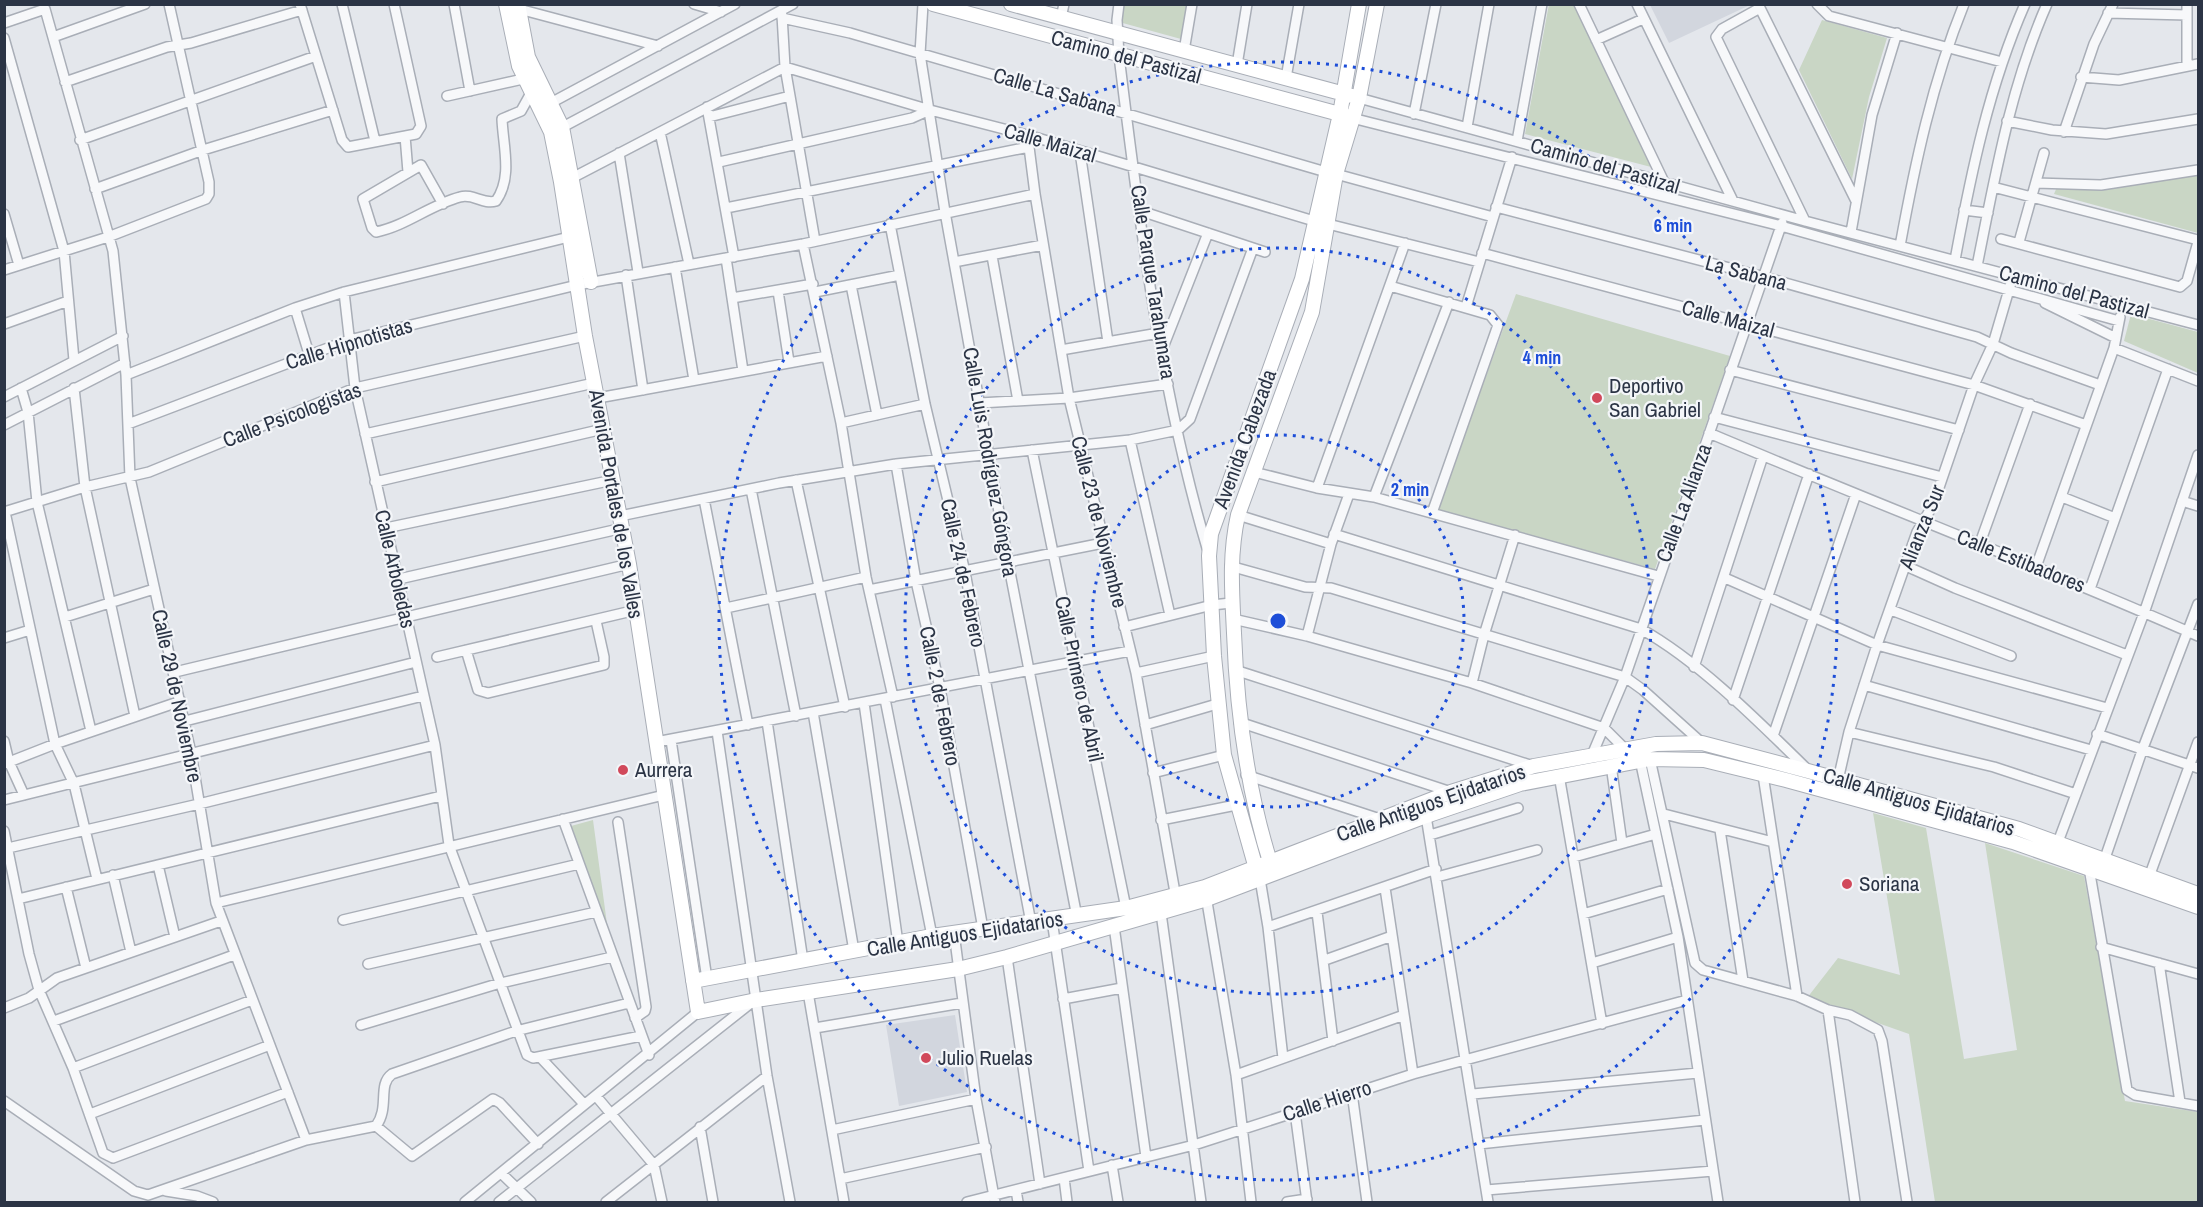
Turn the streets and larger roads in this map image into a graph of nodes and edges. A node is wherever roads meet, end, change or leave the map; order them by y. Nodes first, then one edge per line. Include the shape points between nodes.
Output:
1 (145, 4) edge
2 (169, 4) edge
3 (342, 4) edge
4 (394, 4) edge
5 (454, 4) edge
6 (694, 4) edge
7 (735, 4) edge
8 (793, 4) edge
9 (923, 4) edge
10 (933, 4) edge
11 (1011, 4) edge
12 (1119, 4) edge
13 (1192, 4) edge
14 (1247, 4) edge
15 (1299, 4) edge
16 (1359, 4) edge
17 (1377, 4) edge
18 (1436, 4) edge
19 (1489, 4) edge
20 (1542, 4) edge
21 (1579, 4) edge
22 (1636, 4) edge
23 (1817, 4) edge
24 (1964, 4) edge
25 (2025, 4) edge
26 (2047, 4) edge
27 (2187, 4) edge
28 (515, 6) edge
29 (1759, 6) edge
30 (47, 7) edge
31 (301, 7) edge
32 (2110, 9) edge
33 (1062, 11) edge
34 (721, 12) junction
35 (782, 14) junction
36 (2187, 15) junction
37 (1643, 19) junction
38 (4, 23) edge
39 (1117, 33) junction
40 (1896, 33) junction
41 (1354, 36) junction
42 (53, 37) junction
43 (4, 38) edge
44 (1371, 38) junction
45 (1596, 40) junction
46 (179, 45) junction
47 (658, 46) junction
48 (1947, 46) junction
49 (1184, 51) junction
50 (920, 54) junction
51 (316, 56) junction
52 (1119, 56) junction
53 (2002, 62) junction
54 (1237, 64) junction
55 (2199, 64) edge
56 (2187, 66) junction
57 (785, 67) junction
58 (2081, 77) junction
59 (1286, 78) junction
60 (523, 79) junction
61 (65, 82) junction
62 (470, 91) junction
63 (531, 93) junction
64 (1344, 94) junction
65 (1992, 95) junction
66 (447, 96) dead end
67 (790, 96) junction
68 (1359, 98) junction
69 (2012, 99) junction
70 (192, 100) junction
71 (546, 105) junction
72 (707, 106) junction
73 (333, 110) junction
74 (930, 110) junction
75 (1126, 113) junction
76 (1414, 114) junction
77 (1346, 116) junction
78 (709, 117) junction
79 (2199, 119) edge
80 (2007, 121) junction
81 (1467, 127) junction
82 (557, 129) junction
83 (1982, 131) junction
84 (660, 132) junction
85 (2064, 132) junction
86 (2002, 135) junction
87 (405, 136) junction
88 (1031, 136) junction
89 (80, 140) junction
90 (375, 141) junction
91 (1517, 141) junction
92 (798, 142) junction
93 (1029, 147) junction
94 (203, 150) junction
95 (1080, 152) junction
96 (619, 153) junction
97 (2044, 153) dead end
98 (1512, 156) junction
99 (719, 162) junction
100 (938, 165) junction
101 (1135, 167) junction
102 (2199, 170) edge
103 (408, 172) junction
104 (1331, 173) junction
105 (572, 178) junction
106 (1664, 182) junction
107 (2036, 183) junction
108 (1994, 187) junction
109 (94, 189) junction
110 (805, 191) junction
111 (1035, 194) junction
112 (2032, 195) junction
113 (1733, 201) junction
114 (1856, 201) junction
115 (443, 204) junction
116 (726, 208) junction
117 (1965, 210) junction
118 (1141, 211) junction
119 (945, 212) junction
120 (1494, 212) junction
121 (1988, 213) junction
122 (4, 214) edge
123 (1785, 215) junction
124 (1314, 221) junction
125 (1805, 221) junction
126 (890, 224) junction
127 (1328, 224) junction
128 (1781, 226) junction
129 (1851, 232) junction
130 (1208, 233) junction
131 (108, 237) junction
132 (569, 237) junction
133 (2001, 239) dead end
134 (815, 241) junction
135 (2199, 241) edge
136 (2019, 242) junction
137 (1405, 243) junction
138 (803, 244) junction
139 (1043, 245) junction
140 (1900, 246) junction
141 (1253, 248) junction
142 (64, 251) junction
143 (1265, 252) dead end
144 (992, 256) junction
145 (730, 258) junction
146 (1481, 258) junction
147 (1955, 260) junction
148 (954, 262) junction
149 (689, 264) junction
150 (19, 265) junction
151 (1977, 266) junction
152 (675, 267) junction
153 (4, 270) edge
154 (638, 272) junction
155 (626, 275) junction
156 (900, 275) junction
157 (2013, 276) junction
158 (1764, 277) junction
159 (584, 284) junction
160 (851, 285) junction
161 (1390, 286) junction
162 (814, 288) junction
163 (2008, 290) junction
164 (778, 291) junction
165 (344, 292) junction
166 (732, 298) junction
167 (2043, 298) junction
168 (68, 301) junction
169 (1449, 302) junction
170 (2124, 306) junction
171 (1466, 307) junction
172 (296, 308) junction
173 (2120, 321) junction
174 (1746, 323) junction
175 (4, 324) edge
176 (2199, 325) edge
177 (1159, 333) junction
178 (123, 336) junction
179 (585, 336) junction
180 (2116, 338) junction
181 (349, 340) junction
182 (1108, 342) junction
183 (1993, 344) junction
184 (2114, 348) junction
185 (1060, 350) junction
186 (1162, 350) junction
187 (309, 354) junction
188 (827, 356) junction
189 (74, 360) junction
190 (789, 362) junction
191 (125, 363) junction
192 (2168, 369) junction
193 (742, 370) junction
194 (1730, 370) junction
195 (126, 375) junction
196 (694, 380) junction
197 (2199, 381) edge
198 (594, 383) junction
199 (1168, 384) junction
200 (1974, 385) junction
201 (2100, 385) junction
202 (21, 387) junction
203 (74, 388) junction
204 (355, 388) junction
205 (644, 390) junction
206 (4, 397) edge
207 (598, 398) junction
208 (1069, 398) junction
209 (1017, 401) junction
210 (980, 403) junction
211 (925, 404) junction
212 (2030, 404) junction
213 (28, 412) junction
214 (877, 415) junction
215 (1714, 417) junction
216 (840, 423) junction
217 (128, 424) junction
218 (4, 425) edge
219 (2086, 425) junction
220 (603, 429) junction
221 (1178, 430) junction
222 (1959, 430) junction
223 (1709, 433) junction
224 (365, 434) junction
225 (1130, 440) junction
226 (1080, 446) junction
227 (1032, 450) junction
228 (989, 453) junction
229 (2199, 455) edge
230 (1763, 456) junction
231 (939, 459) junction
232 (896, 464) junction
233 (849, 471) junction
234 (1254, 472) junction
235 (1809, 474) junction
236 (1942, 477) junction
237 (130, 478) junction
238 (613, 480) junction
239 (796, 480) junction
240 (375, 482) junction
241 (85, 487) junction
242 (1317, 488) junction
243 (751, 489) junction
244 (1349, 494) junction
245 (1856, 494) junction
246 (1374, 497) junction
247 (2062, 497) junction
248 (704, 499) junction
249 (2182, 501) junction
250 (36, 502) junction
251 (2199, 506) edge
252 (5, 512) edge
253 (1431, 513) junction
254 (1238, 515) junction
255 (2115, 518) junction
256 (622, 522) junction
257 (1922, 522) junction
258 (386, 528) junction
259 (1334, 534) junction
260 (1515, 535) junction
261 (1103, 543) junction
262 (1980, 543) junction
263 (1331, 544) junction
264 (1053, 554) junction
265 (1209, 556) junction
266 (1008, 562) junction
267 (629, 564) junction
268 (1230, 566) junction
269 (1906, 566) junction
270 (2036, 567) junction
271 (965, 572) junction
272 (1658, 576) junction
273 (866, 577) junction
274 (1725, 578) junction
275 (399, 579) junction
276 (916, 581) junction
277 (1500, 586) junction
278 (819, 588) junction
279 (1318, 588) junction
280 (2090, 589) junction
281 (154, 590) junction
282 (869, 590) junction
283 (1769, 597) junction
284 (773, 599) junction
285 (110, 603) junction
286 (1231, 603) junction
287 (2199, 604) edge
288 (1212, 605) junction
289 (726, 608) junction
290 (636, 610) junction
291 (1891, 610) junction
292 (2144, 613) junction
293 (1170, 615) junction
294 (65, 617) junction
295 (1815, 617) junction
296 (406, 618) junction
297 (1233, 619) junction
298 (596, 621) junction
299 (1124, 627) junction
300 (1641, 629) junction
301 (30, 630) junction
302 (2194, 634) edge
303 (1484, 635) junction
304 (1307, 636) junction
305 (4, 638) edge
306 (1877, 645) junction
307 (466, 650) junction
308 (1130, 651) junction
309 (2127, 655) junction
310 (1214, 656) junction
311 (2011, 656) dead end
312 (437, 657) dead end
313 (416, 662) junction
314 (1075, 662) junction
315 (1694, 667) junction
316 (1235, 670) junction
317 (1031, 671) junction
318 (175, 672) junction
319 (1136, 674) junction
320 (1625, 677) junction
321 (985, 680) junction
322 (1472, 683) junction
323 (1864, 685) junction
324 (940, 688) junction
325 (423, 696) junction
326 (889, 698) junction
327 (1733, 700) junction
328 (181, 701) junction
329 (864, 703) junction
330 (1217, 704) junction
331 (845, 707) junction
332 (2106, 708) junction
333 (813, 712) junction
334 (135, 716) junction
335 (796, 716) junction
336 (185, 721) junction
337 (767, 721) junction
338 (1239, 722) junction
339 (748, 725) junction
340 (1145, 725) junction
341 (1604, 728) junction
342 (91, 731) junction
343 (717, 731) junction
344 (1849, 732) junction
345 (2097, 734) junction
346 (1773, 736) junction
347 (671, 740) junction
348 (4, 741) edge
349 (656, 742) junction
350 (2199, 742) edge
351 (1702, 743) junction
352 (55, 744) junction
353 (435, 745) junction
354 (2143, 748) junction
355 (2091, 750) junction
356 (191, 753) junction
357 (1638, 754) junction
358 (1224, 755) junction
359 (1592, 755) junction
360 (7, 763) edge
361 (1611, 765) junction
362 (1534, 766) junction
363 (2194, 767) edge
364 (1809, 771) junction
365 (1153, 773) junction
366 (1246, 775) junction
367 (1559, 775) junction
368 (1763, 775) junction
369 (1838, 780) junction
370 (74, 784) junction
371 (1451, 792) junction
372 (2076, 794) junction
373 (24, 795) junction
374 (664, 795) junction
375 (441, 796) junction
376 (4, 800) edge
377 (199, 804) junction
378 (1236, 805) junction
379 (1518, 808) dead end
380 (1664, 814) junction
381 (1426, 816) junction
382 (563, 819) junction
383 (1380, 819) junction
384 (1161, 820) junction
385 (618, 822) dead end
386 (86, 829) junction
387 (1720, 830) junction
388 (4, 831) edge
389 (1656, 834) junction
390 (1430, 835) junction
391 (1773, 842) junction
392 (2058, 842) junction
393 (1622, 843) junction
394 (449, 846) junction
395 (8, 848) junction
396 (1537, 850) dead end
397 (207, 854) junction
398 (1574, 857) junction
399 (2104, 861) junction
400 (579, 864) junction
401 (158, 865) junction
402 (1272, 867) junction
403 (2089, 868) junction
404 (1257, 872) junction
405 (1437, 873) junction
406 (113, 875) junction
407 (2149, 877) junction
408 (97, 879) junction
409 (66, 887) junction
410 (1385, 888) junction
411 (1668, 889) junction
412 (2198, 890) edge
413 (467, 891) junction
414 (1206, 893) junction
415 (18, 900) junction
416 (1177, 902) junction
417 (216, 903) junction
418 (2199, 907) edge
419 (1126, 908) junction
420 (596, 912) junction
421 (1317, 912) junction
422 (1161, 913) junction
423 (1583, 914) junction
424 (1077, 917) junction
425 (343, 920) dead end
426 (1052, 920) junction
427 (221, 921) junction
428 (1031, 922) junction
429 (1114, 926) junction
430 (1268, 927) junction
431 (983, 929) junction
432 (954, 933) junction
433 (933, 936) junction
434 (1392, 936) junction
435 (175, 937) junction
436 (1678, 937) junction
437 (484, 938) junction
438 (1054, 942) junction
439 (898, 943) junction
440 (2101, 947) junction
441 (854, 951) junction
442 (131, 952) junction
443 (234, 955) junction
444 (612, 957) junction
445 (1007, 957) junction
446 (1325, 960) junction
447 (803, 961) junction
448 (1592, 963) junction
449 (2159, 963) junction
450 (368, 964) dead end
451 (86, 968) junction
452 (958, 969) junction
453 (753, 970) junction
454 (2199, 974) edge
455 (707, 979) junction
456 (693, 981) junction
457 (1743, 981) junction
458 (501, 983) junction
459 (1122, 988) junction
460 (39, 990) junction
461 (808, 992) junction
462 (1797, 996) junction
463 (1063, 999) junction
464 (252, 1000) junction
465 (756, 1000) junction
466 (1688, 1000) junction
467 (629, 1003) junction
468 (962, 1003) junction
469 (4, 1008) edge
470 (1828, 1010) junction
471 (699, 1012) junction
472 (1404, 1015) junction
473 (635, 1018) junction
474 (54, 1021) junction
475 (1602, 1024) junction
476 (361, 1025) dead end
477 (815, 1028) junction
478 (516, 1031) junction
479 (641, 1036) junction
480 (1333, 1041) junction
481 (270, 1045) junction
482 (649, 1055) junction
483 (540, 1057) junction
484 (1283, 1058) junction
485 (1467, 1059) junction
486 (73, 1068) junction
487 (1698, 1073) junction
488 (1413, 1074) junction
489 (1236, 1075) junction
490 (767, 1076) junction
491 (288, 1092) junction
492 (1352, 1092) junction
493 (1473, 1094) junction
494 (596, 1096) junction
495 (976, 1099) junction
496 (4, 1101) edge
497 (2180, 1102) junction
498 (584, 1104) junction
499 (2199, 1106) edge
500 (1295, 1112) junction
501 (90, 1114) junction
502 (611, 1114) junction
503 (1705, 1120) junction
504 (376, 1126) junction
505 (700, 1127) junction
506 (1242, 1129) junction
507 (832, 1130) junction
508 (306, 1140) junction
509 (538, 1144) junction
510 (1479, 1144) junction
511 (1194, 1145) junction
512 (986, 1147) junction
513 (103, 1153) junction
514 (1146, 1157) junction
515 (113, 1158) junction
516 (96, 1164) junction
517 (654, 1165) junction
518 (1112, 1165) junction
519 (106, 1170) junction
520 (1089, 1171) junction
521 (1713, 1171) junction
522 (501, 1173) junction
523 (1064, 1178) junction
524 (840, 1179) junction
525 (194, 1180) junction
526 (1040, 1184) junction
527 (518, 1187) junction
528 (1016, 1190) junction
529 (1486, 1190) junction
530 (159, 1192) junction
531 (197, 1196) junction
532 (995, 1200) edge
533 (610, 1201) edge
534 (1307, 1201) edge
535 (213, 1203) edge
536 (465, 1203) edge
537 (499, 1203) edge
538 (531, 1203) edge
539 (662, 1203) edge
540 (713, 1203) edge
541 (790, 1203) edge
542 (844, 1203) edge
543 (968, 1203) edge
544 (1018, 1203) edge
545 (1066, 1203) edge
546 (1118, 1203) edge
547 (1202, 1203) edge
548 (1251, 1203) edge
549 (1287, 1203) edge
550 (1367, 1203) edge
551 (1488, 1203) edge
552 (1718, 1203) edge
553 (1855, 1203) edge
554 (1907, 1203) edge

1 - 42 street
2 - 46 street
3 - 90 street
4 - 87 street via 421,120 419,131
5 - 62 street
6 - 34 street
7 - 34 street
8 - 35 street
9 - 50 street, Calle Luis Rodríguez Góngora
10 - 52 street, Camino del Pastizal
11 - 33 street, Camino del Pastizal
12 - 39 street, Calle Parque Tarahumara
13 - 49 street
14 - 54 street
15 - 59 street
16 - 41 street, Avenida Cabezada
17 - 44 street, Avenida Cabezada
18 - 76 street
19 - 81 street
20 - 91 street
21 - 45 street
22 - 37 street
23 - 40 street via 1829,16
24 - 48 street
25 - 53 street
26 - 69 street
27 - 36 street
28 - 47 street
28 - 60 street, Avenida Portales de los Valles
28 - 71 street, Avenida Portales de los Valles
29 - 114 street
29 - 125 street via 1716,37
30 - 38 street
30 - 42 street, Calle 29 de Noviembre
31 - 46 street
31 - 51 street
32 - 36 street
32 - 58 street
33 - 39 street, Camino del Pastizal
34 - 47 street
35 - 50 street, Calle La Sabana
35 - 57 street
35 - 82 street
36 - 56 street
37 - 45 street
37 - 113 street
39 - 49 street, Camino del Pastizal
39 - 52 street, Calle Parque Tarahumara
40 - 48 street
40 - 114 street via 1872,115
41 - 44 street
41 - 64 street, Avenida Cabezada
42 - 61 street, Calle 29 de Noviembre
43 - 142 street
44 - 68 street, Avenida Cabezada
45 - 106 street
46 - 61 street
46 - 70 street
47 - 71 street
48 - 53 street
48 - 140 street via 1927,117
49 - 54 street, Camino del Pastizal
50 - 74 street, Calle Luis Rodríguez Góngora
50 - 75 street, Calle La Sabana
51 - 70 street
51 - 73 street
52 - 75 street, Calle Parque Tarahumara
52 - 77 street, Camino del Pastizal
53 - 65 street
54 - 59 street, Camino del Pastizal
55 - 56 street
56 - 58 street via 2119,80
57 - 67 street
57 - 72 street
57 - 74 street, Calle Maizal
58 - 85 street
59 - 64 street, Camino del Pastizal
60 - 62 street
60 - 63 street, Avenida Portales de los Valles
61 - 89 street, Calle 29 de Noviembre
62 - 66 street
63 - 71 street, Avenida Portales de los Valles
63 - 115 street via 521,111 502,119 505,179 496,201 482,202 466,196
64 - 68 street, Camino del Pastizal
64 - 77 street, Avenida Cabezada
65 - 69 street
65 - 83 street
67 - 78 street
67 - 92 street
68 - 76 street, Camino del Pastizal
68 - 77 street, Avenida Cabezada
69 - 80 street
70 - 89 street
70 - 94 street
71 - 82 street, Avenida Portales de los Valles
72 - 78 street
72 - 84 street
73 - 90 street via 348,147
73 - 94 street
74 - 88 street, Calle Maizal
74 - 92 street via 912,118
74 - 100 street, Calle Luis Rodríguez Góngora
75 - 101 street, Calle Parque Tarahumara
75 - 104 street, Calle La Sabana
76 - 81 street, Camino del Pastizal
77 - 98 street, Camino del Pastizal
77 - 104 street, Avenida Cabezada
78 - 99 street
79 - 85 street via 2106,134
80 - 85 street
80 - 86 street
81 - 91 street, Camino del Pastizal
82 - 105 street, Avenida Portales de los Valles
82 - 132 street, Avenida Portales de los Valles
83 - 86 street
83 - 117 street
84 - 96 street
84 - 149 street
86 - 108 street
87 - 90 street
87 - 103 street
88 - 93 street, Calle 23 de Noviembre
88 - 95 street, Calle Maizal
89 - 109 street, Calle 29 de Noviembre
91 - 106 street, Camino del Pastizal
92 - 99 street
92 - 110 street
93 - 100 street
93 - 111 street, Calle 23 de Noviembre
94 - 109 street
94 - 131 street via 209,189 206,199
95 - 101 street, Calle Maizal
95 - 182 street
96 - 105 street
96 - 154 street
97 - 107 street
98 - 120 street
98 - 128 street, Camino del Pastizal
99 - 116 street
100 - 110 street
100 - 119 street, Calle Luis Rodríguez Góngora
101 - 118 street, Calle Parque Tarahumara
101 - 124 street, Calle Maizal
102 - 107 street via 2101,185
103 - 115 street via 421,165
103 - 115 street via 367,194 363,202 376,232 413,220
104 - 120 street, Calle La Sabana
104 - 124 street, Avenida Cabezada
104 - 127 street, Avenida Cabezada
105 - 159 street, Avenida Portales de los Valles
106 - 113 street, Camino del Pastizal
107 - 112 street
108 - 112 street
108 - 121 street
109 - 131 street, Calle 29 de Noviembre
110 - 116 street
110 - 134 street
111 - 119 street, Calle Hipnotistas
111 - 139 street, Calle 23 de Noviembre
112 - 135 street
112 - 136 street
113 - 123 street, Camino del Pastizal
114 - 129 street
116 - 145 street
117 - 121 street
117 - 147 street
118 - 130 street
118 - 177 street, Calle Parque Tarahumara
119 - 126 street, Calle Hipnotistas
119 - 148 street, Calle Luis Rodríguez Góngora
120 - 146 street
120 - 158 street, La Sabana
121 - 151 street
122 - 150 street
123 - 125 street, Camino del Pastizal
123 - 128 street, Calle La Alianza
124 - 265 street, Avenida Cabezada via 1302,279 1217,514
125 - 129 street, Camino del Pastizal
126 - 134 street, Calle Hipnotistas
126 - 156 street, Calle 24 de Febrero
127 - 137 street, Calle Maizal
127 - 234 street, Avenida Cabezada via 1312,312
128 - 158 street, Calle La Alianza
128 - 163 street, Camino del Pastizal
129 - 140 street, Camino del Pastizal
130 - 141 street
130 - 186 street
131 - 142 street
131 - 178 street, Calle 29 de Noviembre
132 - 159 street, Avenida Portales de los Valles
132 - 165 street
133 - 136 street
134 - 138 street, Calle Hipnotistas
135 - 136 street via 2187,280 2181,287
137 - 146 street, Calle Maizal
137 - 161 street
138 - 145 street, Calle Hipnotistas
138 - 162 street
139 - 144 street
139 - 185 street, Calle 23 de Noviembre
140 - 147 street, Camino del Pastizal
141 - 143 street
141 - 221 street via 1190,419
142 - 150 street
142 - 168 street
144 - 148 street
144 - 209 street
145 - 149 street, Calle Hipnotistas
145 - 166 street
146 - 171 street
146 - 174 street, Calle Maizal
147 - 151 street, Camino del Pastizal
148 - 210 street, Calle Luis Rodríguez Góngora
149 - 152 street, Calle Hipnotistas
150 - 153 street
151 - 157 street, Camino del Pastizal
152 - 154 street, Calle Hipnotistas
152 - 196 street
154 - 155 street, Calle Hipnotistas
155 - 159 street, Calle Hipnotistas
155 - 205 street
156 - 160 street
156 - 211 street, Calle 24 de Febrero
157 - 163 street, Alianza Sur
157 - 170 street, Camino del Pastizal
158 - 174 street, Calle La Alianza
158 - 183 street, La Sabana
159 - 179 street, Avenida Portales de los Valles
159 - 181 street, Calle Hipnotistas
160 - 162 street
160 - 214 street
161 - 169 street
161 - 242 street
162 - 164 street
162 - 188 street
163 - 167 street, Camino del Pastizal
163 - 183 street, Alianza Sur
164 - 166 street
164 - 190 street
165 - 172 street
165 - 181 street, Calle Arboledas
166 - 193 street
167 - 173 street, Camino del Pastizal
167 - 180 street via 2049,306
168 - 175 street
168 - 189 street
169 - 171 street
169 - 246 street
170 - 173 street
170 - 176 street, Camino del Pastizal
171 - 253 street via 1494,317 1497,330
172 - 187 street
172 - 195 street
173 - 180 street
174 - 194 street, Calle La Alianza
174 - 200 street, Calle Maizal
177 - 182 street
177 - 186 street, Calle Parque Tarahumara
178 - 189 street
178 - 191 street, Calle 29 de Noviembre
179 - 198 street, Avenida Portales de los Valles
179 - 204 street, Calle Psicologistas
180 - 184 street
181 - 187 street, Calle Hipnotistas
181 - 204 street, Calle Arboledas
182 - 185 street
183 - 200 street, Alianza Sur
183 - 201 street, La Sabana
184 - 192 street
184 - 201 street
185 - 208 street, Calle 23 de Noviembre
186 - 199 street, Calle Parque Tarahumara
187 - 217 street, Calle Hipnotistas
188 - 190 street
188 - 216 street
189 - 202 street
190 - 193 street
191 - 195 street, Calle 29 de Noviembre
191 - 203 street
192 - 197 street
192 - 255 street
193 - 196 street
194 - 215 street, Calle La Alianza
194 - 222 street
195 - 217 street, Calle 29 de Noviembre
196 - 205 street
198 - 207 street, Avenida Portales de los Valles
198 - 224 street
199 - 208 street
199 - 221 street, Calle Parque Tarahumara
200 - 212 street, Calle Maizal
200 - 222 street, Alianza Sur
201 - 219 street
202 - 206 street
202 - 213 street
203 - 213 street
203 - 241 street
204 - 224 street, Calle Arboledas
204 - 237 street, Calle Psicologistas
205 - 207 street
207 - 220 street, Avenida Portales de los Valles
208 - 209 street
208 - 226 street, Calle 23 de Noviembre
209 - 210 street
210 - 228 street, Calle Luis Rodríguez Góngora
211 - 214 street
211 - 231 street, Calle 24 de Febrero
212 - 219 street, Calle Maizal
212 - 262 street
213 - 218 street
213 - 250 street
214 - 216 street
215 - 223 street, Calle La Alianza
215 - 236 street
216 - 233 street
217 - 237 street, Calle 29 de Noviembre
219 - 247 street
220 - 238 street, Avenida Portales de los Valles
220 - 240 street
221 - 225 street
221 - 265 street, Calle Parque Tarahumara
222 - 236 street, Alianza Sur
223 - 230 street, Calle Estibadores
223 - 272 street, Calle La Alianza
224 - 240 street, Calle Arboledas
225 - 226 street
225 - 293 street
226 - 227 street
226 - 261 street, Calle 23 de Noviembre
227 - 228 street
227 - 264 street, Calle Primero de Abril
228 - 231 street
228 - 266 street, Calle Luis Rodríguez Góngora
229 - 249 street
230 - 235 street, Calle Estibadores
230 - 274 street
231 - 232 street
231 - 271 street, Calle 24 de Febrero
232 - 233 street
232 - 276 street, Calle 2 de Febrero
233 - 239 street
233 - 273 street
234 - 242 street
234 - 254 street, Avenida Cabezada
235 - 245 street, Calle Estibadores
235 - 283 street
236 - 257 street, Alianza Sur via 1933,505
237 - 241 street, Calle Psicologistas
237 - 281 street, Calle 29 de Noviembre
238 - 256 street, Avenida Portales de los Valles
238 - 258 street
239 - 243 street
239 - 278 street
240 - 258 street, Calle Arboledas
241 - 250 street, Calle Psicologistas
241 - 285 street
242 - 244 street
243 - 248 street
243 - 284 street
244 - 246 street
244 - 259 street
245 - 257 street, Calle Estibadores
245 - 295 street
246 - 253 street
247 - 255 street
247 - 270 street
248 - 256 street
248 - 289 street
249 - 251 street
249 - 292 street
250 - 252 street, Calle Psicologistas
250 - 294 street
252 - 301 street
253 - 260 street
254 - 263 street
254 - 268 street, Avenida Cabezada
255 - 280 street
256 - 267 street, Avenida Portales de los Valles
256 - 275 street
257 - 262 street, Calle Estibadores
257 - 269 street, Alianza Sur
258 - 275 street, Calle Arboledas
259 - 263 street
259 - 277 street
260 - 272 street
260 - 277 street
261 - 264 street
261 - 299 street, Calle 23 de Noviembre
262 - 270 street, Calle Estibadores
263 - 279 street
264 - 266 street
264 - 314 street, Calle Primero de Abril
265 - 288 street, Avenida Cabezada
266 - 271 street
266 - 317 street, Calle Luis Rodríguez Góngora
267 - 290 street, Avenida Portales de los Valles
267 - 296 street
268 - 279 street
268 - 286 street, Avenida Cabezada
269 - 291 street, Alianza Sur
269 - 309 street
270 - 280 street, Calle Estibadores
271 - 276 street
271 - 321 street, Calle 24 de Febrero
272 - 300 street, Calle La Alianza
273 - 278 street
273 - 282 street
274 - 283 street
274 - 315 street
275 - 296 street, Calle Arboledas
276 - 282 street
276 - 324 street, Calle 2 de Febrero
277 - 300 street
277 - 303 street
278 - 284 street
278 - 331 street
279 - 303 street via 1331,588
279 - 304 street
280 - 292 street, Calle Estibadores
281 - 285 street
281 - 318 street, Calle 29 de Noviembre
282 - 326 street
283 - 295 street
283 - 327 street
284 - 289 street
284 - 335 street
285 - 294 street
285 - 334 street
286 - 288 street
286 - 297 street, Avenida Cabezada
287 - 302 street
288 - 293 street
288 - 310 street, Avenida Cabezada
289 - 339 street
290 - 298 street
290 - 349 street, Avenida Portales de los Valles
291 - 306 street, Alianza Sur
291 - 311 street
292 - 302 street, Calle Estibadores
292 - 309 street
293 - 299 street
294 - 342 street
295 - 306 street
295 - 346 street
296 - 313 street, Calle Arboledas
296 - 318 street
297 - 304 street
297 - 316 street, Avenida Cabezada
298 - 307 street
298 - 307 street via 605,661 596,668 488,693 478,690
299 - 308 street, Calle 23 de Noviembre
300 - 315 street
300 - 320 street, Calle La Alianza
301 - 305 street
301 - 352 street
302 - 354 street
303 - 320 street
303 - 322 street
304 - 322 street
306 - 323 street, Alianza Sur
306 - 332 street
307 - 312 street
308 - 314 street
308 - 319 street, Calle 23 de Noviembre
309 - 332 street
310 - 319 street
310 - 330 street, Avenida Cabezada
313 - 325 street, Calle Arboledas
313 - 336 street
314 - 317 street
314 - 419 street, Calle Primero de Abril
315 - 327 street
316 - 338 street, Avenida Cabezada
316 - 362 street
317 - 321 street
317 - 424 street, Calle Luis Rodríguez Góngora
318 - 328 street, Calle 29 de Noviembre
319 - 340 street, Calle 23 de Noviembre
320 - 341 street, Calle La Alianza
320 - 351 street
321 - 324 street
321 - 428 street, Calle 24 de Febrero
322 - 341 street
323 - 344 street, Alianza Sur
323 - 355 street
324 - 326 street
324 - 431 street, Calle 2 de Febrero
325 - 353 street, Calle Arboledas
325 - 356 street
326 - 329 street
326 - 433 street
327 - 346 street
328 - 334 street
328 - 336 street, Calle 29 de Noviembre
329 - 331 street
329 - 439 street
330 - 340 street
330 - 358 street, Avenida Cabezada
331 - 333 street
332 - 345 street
333 - 335 street
333 - 441 street
334 - 342 street
335 - 337 street
336 - 356 street, Calle 29 de Noviembre
337 - 339 street
337 - 447 street
338 - 366 street, Avenida Cabezada
338 - 371 street
339 - 343 street
340 - 365 street, Calle 23 de Noviembre
341 - 357 street
341 - 359 street, Calle La Alianza
342 - 352 street
343 - 347 street
343 - 453 street
344 - 369 street, Alianza Sur
344 - 372 street via 1994,767
345 - 354 street
345 - 355 street
346 - 364 street
347 - 349 street
347 - 455 street
348 - 360 street
349 - 374 street, Avenida Portales de los Valles
350 - 363 street
351 - 357 street, Calle Antiguos Ejidatarios via 1656,744
351 - 364 street, Calle Antiguos Ejidatarios
352 - 360 street
352 - 370 street
353 - 375 street, Calle Arboledas
353 - 377 street
354 - 363 street
354 - 399 street
355 - 372 street
356 - 370 street
356 - 377 street, Calle 29 de Noviembre
357 - 359 street, Calle Antiguos Ejidatarios
357 - 361 street, Calle Antiguos Ejidatarios
357 - 368 street, Calle Antiguos Ejidatarios via 1704,760
357 - 380 street
357 - 389 street
358 - 365 street
358 - 378 street, Avenida Cabezada
359 - 362 street, Calle Antiguos Ejidatarios
360 - 373 street
361 - 367 street, Calle Antiguos Ejidatarios
361 - 393 street
362 - 371 street, Calle Antiguos Ejidatarios
363 - 407 street
364 - 369 street, Calle Antiguos Ejidatarios
365 - 384 street, Calle 23 de Noviembre
366 - 383 street
366 - 402 street, Avenida Cabezada
367 - 381 street, Calle Antiguos Ejidatarios
367 - 398 street
368 - 391 street
368 - 403 street, Calle Antiguos Ejidatarios via 2013,842
369 - 392 street, Calle Antiguos Ejidatarios
370 - 373 street
370 - 386 street
371 - 383 street, Calle Antiguos Ejidatarios
372 - 392 street
373 - 376 street
374 - 382 street
374 - 456 street, Avenida Portales de los Valles
375 - 394 street, Calle Arboledas
375 - 397 street
377 - 386 street
377 - 397 street, Calle 29 de Noviembre
378 - 384 street
378 - 404 street, Avenida Cabezada
379 - 390 street
380 - 387 street
380 - 457 street via 1693,958 1704,970
381 - 390 street
381 - 402 street, Calle Antiguos Ejidatarios
382 - 394 street
382 - 400 street
383 - 402 street, Calle Antiguos Ejidatarios
384 - 416 street, Calle 23 de Noviembre
385 - 473 street via 646,1007
386 - 395 street
386 - 408 street
387 - 391 street
387 - 457 street
388 - 395 street
389 - 393 street
389 - 411 street
390 - 405 street
391 - 462 street
392 - 399 street, Calle Antiguos Ejidatarios
393 - 398 street
394 - 413 street, Calle Arboledas
394 - 417 street
395 - 415 street
396 - 405 street
397 - 401 street
397 - 417 street, Calle 29 de Noviembre
398 - 423 street
399 - 407 street, Calle Antiguos Ejidatarios
400 - 413 street
400 - 420 street
401 - 406 street
401 - 435 street
402 - 404 street, Calle Antiguos Ejidatarios
403 - 418 street, Calle Antiguos Ejidatarios
403 - 440 street
404 - 414 street, Calle Antiguos Ejidatarios
404 - 430 street
405 - 410 street
405 - 485 street
406 - 408 street
406 - 442 street
407 - 412 street, Calle Antiguos Ejidatarios
408 - 409 street
409 - 415 street
409 - 451 street
410 - 421 street
410 - 434 street
411 - 423 street
411 - 436 street
413 - 425 street
413 - 437 street, Calle Arboledas
414 - 416 street, Calle Antiguos Ejidatarios
414 - 489 street
415 - 460 street
416 - 419 street, Calle Antiguos Ejidatarios
416 - 422 street, Calle Antiguos Ejidatarios
417 - 427 street, Calle 29 de Noviembre
419 - 424 street, Calle Antiguos Ejidatarios
420 - 437 street
420 - 444 street
421 - 430 street
421 - 446 street
422 - 429 street, Calle Antiguos Ejidatarios
422 - 511 street
423 - 448 street
424 - 426 street, Calle Antiguos Ejidatarios
426 - 428 street, Calle Antiguos Ejidatarios
426 - 438 street
427 - 435 street
427 - 443 street, Calle 29 de Noviembre
428 - 431 street, Calle Antiguos Ejidatarios
429 - 438 street, Calle Antiguos Ejidatarios
429 - 459 street
430 - 484 street
431 - 432 street, Calle Antiguos Ejidatarios
432 - 433 street, Calle Antiguos Ejidatarios
432 - 452 street
433 - 439 street, Calle Antiguos Ejidatarios
434 - 446 street
434 - 472 street
435 - 442 street
436 - 448 street
436 - 466 street
437 - 450 street
437 - 458 street, Calle Arboledas
438 - 445 street, Calle Antiguos Ejidatarios
438 - 463 street
439 - 441 street, Calle Antiguos Ejidatarios
440 - 449 street
440 - 497 street via 2130,1094
441 - 447 street, Calle Antiguos Ejidatarios
442 - 451 street
443 - 464 street, Calle 29 de Noviembre
443 - 474 street
444 - 458 street
444 - 467 street
445 - 452 street, Calle Antiguos Ejidatarios
445 - 526 street
446 - 480 street
447 - 453 street, Calle Antiguos Ejidatarios
448 - 475 street
449 - 454 street
449 - 497 street
451 - 460 street via 57,978
452 - 461 street, Calle Antiguos Ejidatarios
452 - 468 street
453 - 455 street, Calle Antiguos Ejidatarios
453 - 465 street
455 - 456 street, Calle Antiguos Ejidatarios
456 - 471 street, Avenida Portales de los Valles
457 - 462 street
458 - 476 street
458 - 478 street, Calle Arboledas
459 - 463 street
459 - 514 street
460 - 469 street
460 - 474 street
461 - 465 street, Calle Antiguos Ejidatarios
461 - 477 street
462 - 470 street
463 - 520 street
464 - 481 street, Calle 29 de Noviembre
464 - 486 street
465 - 471 street, Calle Antiguos Ejidatarios
465 - 490 street
465 - 502 street, Calle Antiguos Ejidatarios
466 - 475 street, Calle Hierro
466 - 487 street
467 - 473 street
467 - 478 street
468 - 477 street
468 - 495 street
470 - 553 street
470 - 554 street via 1850,1015 1878,1030
471 - 482 street, Calle Antiguos Ejidatarios
472 - 480 street
472 - 488 street
473 - 479 street
474 - 486 street
475 - 485 street, Calle Hierro
477 - 507 street
478 - 483 street, Calle Arboledas via 524,1051 530,1057
478 - 504 street via 389,1077 384,1085 384,1111
479 - 482 street
479 - 483 street
480 - 484 street
481 - 491 street, Calle 29 de Noviembre
481 - 501 street
482 - 494 street, Calle Antiguos Ejidatarios
483 - 498 street
484 - 489 street
485 - 488 street, Calle Hierro
485 - 493 street
486 - 501 street
487 - 493 street
487 - 503 street
488 - 492 street, Calle Hierro
489 - 506 street
490 - 505 street
490 - 541 street
491 - 508 street, Calle 29 de Noviembre
491 - 515 street
492 - 500 street, Calle Hierro
492 - 550 street
493 - 510 street
494 - 498 street, Calle Antiguos Ejidatarios
494 - 502 street
495 - 507 street
495 - 512 street
496 - 516 street
497 - 499 street
498 - 509 street, Calle Antiguos Ejidatarios
500 - 506 street, Calle Hierro
500 - 534 street
501 - 513 street
502 - 517 street
502 - 527 street, Calle Antiguos Ejidatarios
503 - 510 street
503 - 521 street
504 - 508 street
504 - 509 street via 407,1154 416,1155 493,1099
505 - 517 street
505 - 540 street
506 - 511 street, Calle Hierro
506 - 548 street
507 - 524 street
508 - 525 street
509 - 522 street, Calle Antiguos Ejidatarios
510 - 529 street
511 - 514 street, Calle Hierro
511 - 547 street
512 - 524 street
512 - 532 street
513 - 515 street
513 - 516 street
514 - 518 street, Calle Hierro
515 - 519 street
516 - 519 street
517 - 533 street
517 - 539 street
518 - 520 street, Calle Hierro
518 - 546 street
519 - 530 street via 141,1194
520 - 523 street, Calle Hierro
521 - 529 street
521 - 552 street
522 - 527 street
522 - 536 street, Calle Antiguos Ejidatarios
523 - 526 street, Calle Hierro
523 - 545 street
524 - 542 street
525 - 530 street
525 - 531 street
526 - 528 street, Calle Hierro
527 - 537 street, Calle Antiguos Ejidatarios
527 - 538 street
528 - 532 street, Calle Hierro
528 - 544 street
529 - 551 street
530 - 531 street
531 - 535 street
532 - 543 street, Calle Hierro
534 - 549 street

